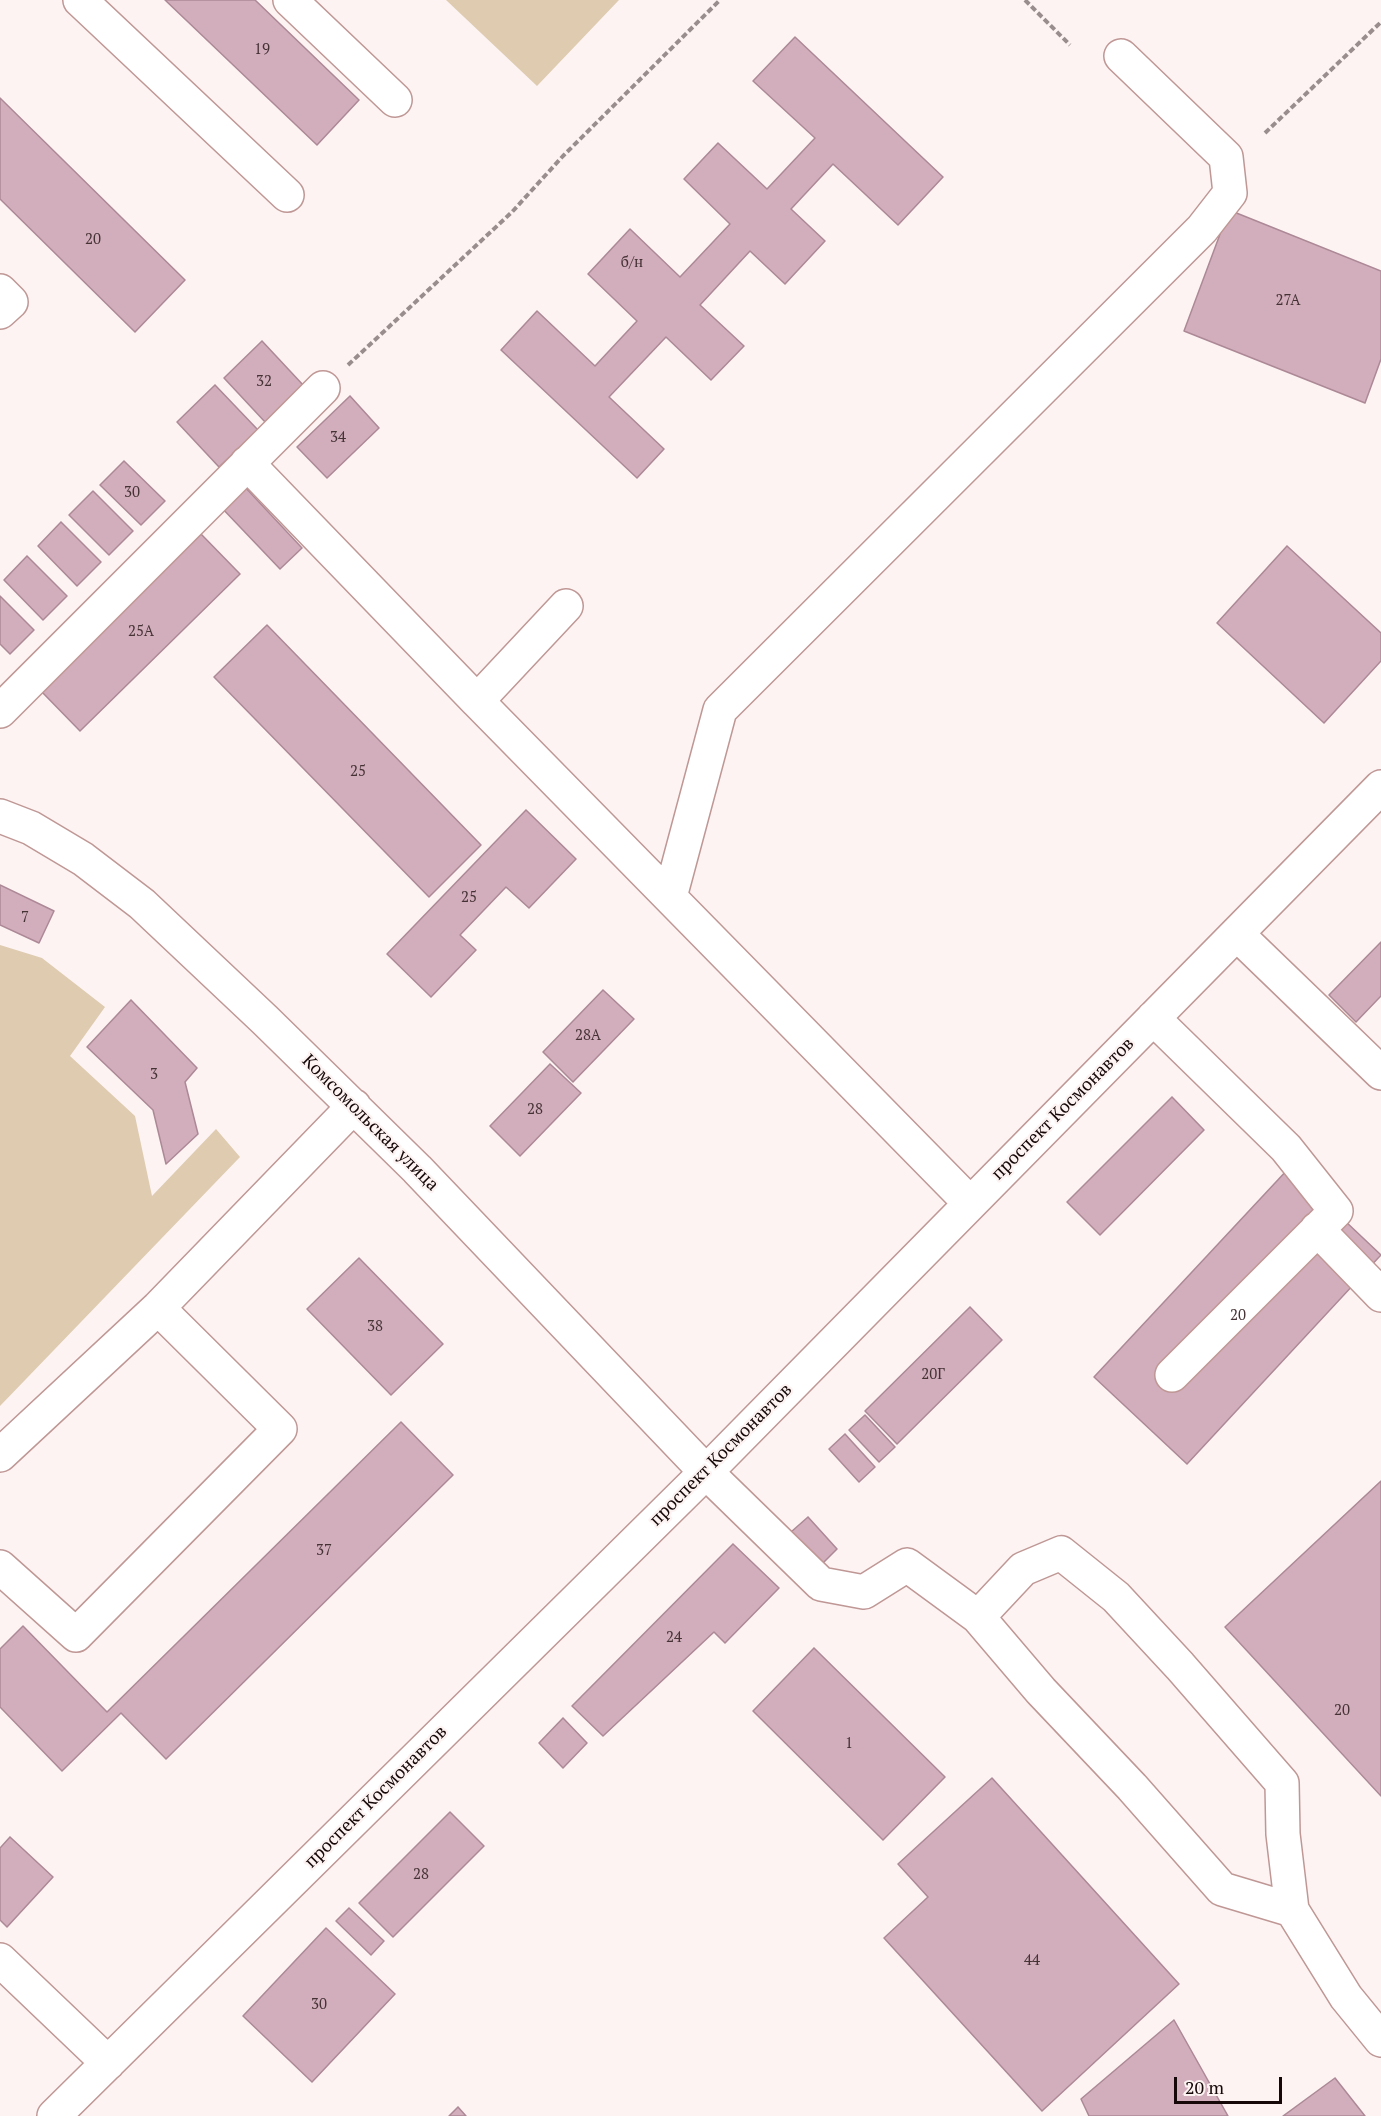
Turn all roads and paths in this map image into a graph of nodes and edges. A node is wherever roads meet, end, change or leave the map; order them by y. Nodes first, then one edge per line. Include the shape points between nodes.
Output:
1 (80, 0) edge
2 (290, 0) edge
3 (720, 0) edge
4 (1025, 0) edge
5 (1381, 22) edge
6 (1070, 45) dead end
7 (1121, 56) dead end
8 (395, 100) dead end
9 (1265, 134) dead end
10 (287, 195) dead end
11 (0, 291) edge
12 (0, 312) edge
13 (323, 388) joint
14 (247, 464) junction
15 (566, 606) dead end
16 (477, 701) junction
17 (0, 711) edge
18 (1381, 787) edge
19 (0, 816) edge
20 (670, 897) junction
21 (1237, 934) junction
22 (1153, 1018) junction
23 (1381, 1073) edge
24 (354, 1106) junction
25 (970, 1203) junction
26 (1317, 1229) junction
27 (1381, 1295) edge
28 (158, 1308) junction
29 (1172, 1375) dead end
30 (0, 1455) edge
31 (706, 1472) junction
32 (0, 1567) edge
33 (978, 1617) junction
34 (1292, 1910) junction
35 (0, 1960) edge
36 (1381, 2040) edge
37 (108, 2063) junction
38 (54, 2116) edge

1 - 10 street
2 - 8 street
3 - 13 path via 512,212
4 - 6 path
5 - 9 path
7 - 20 street via 1226,157 1230,193 1202,229 720,710
11 - 12 street via 11,302
13 - 14 street
14 - 16 street
14 - 17 street
15 - 16 street
16 - 20 street
18 - 21 street, проспект Космонавтов
19 - 24 street, Комсомольская улица via 30,828 83,859 142,904
20 - 25 street
21 - 22 street, проспект Космонавтов
21 - 23 street
22 - 25 street, проспект Космонавтов
22 - 26 street via 1286,1148 1336,1211
24 - 28 street
24 - 31 street, Комсомольская улица
25 - 31 street, проспект Космонавтов
26 - 27 street
26 - 29 street
28 - 30 street
28 - 32 street via 280,1428 76,1635
31 - 33 street, Комсомольская улица via 821,1584 864,1592 907,1566
31 - 37 street, проспект Космонавтов
33 - 34 street via 1222,1889
33 - 34 street via 1023,1569 1061,1553 1116,1597 1282,1783 1283,1834
34 - 36 street via 1346,1997
35 - 37 street
37 - 38 street, проспект Космонавтов

